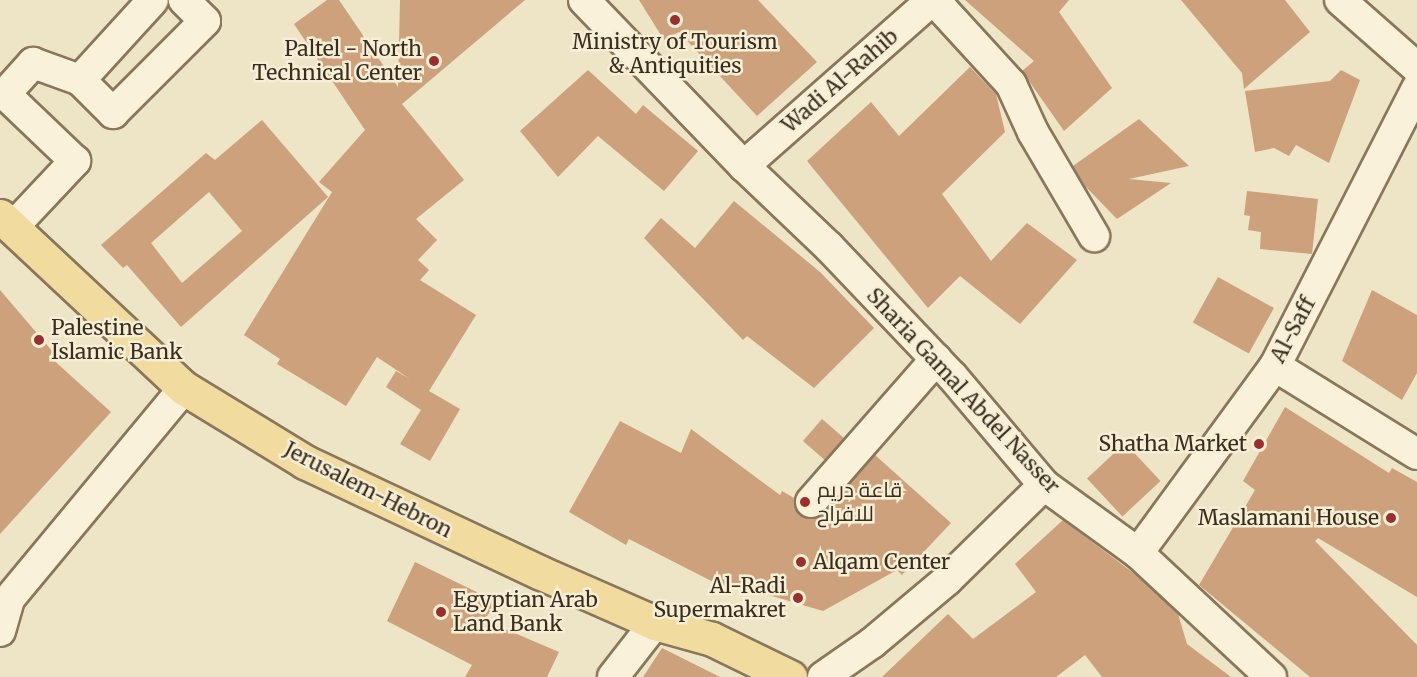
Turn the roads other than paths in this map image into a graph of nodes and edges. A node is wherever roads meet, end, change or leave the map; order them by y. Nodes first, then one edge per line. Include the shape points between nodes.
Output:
1 (153, 0) edge
2 (184, 0) edge
3 (584, 0) edge
4 (933, 0) edge
5 (1340, 0) edge
6 (1417, 68) edge
7 (80, 80) junction
8 (1417, 88) edge
9 (744, 166) junction
10 (7, 221) edge
11 (1094, 236) dead end
12 (936, 359) junction
13 (1275, 366) junction
14 (184, 388) junction
15 (1417, 454) edge
16 (1044, 485) junction
17 (811, 502) dead end
18 (1138, 553) junction
19 (655, 623) junction
20 (0, 632) edge
21 (613, 677) edge
22 (790, 677) edge
23 (823, 677) edge
24 (1271, 677) edge

1 - 7 street
2 - 7 street via 205,21 113,113
3 - 9 street, Sharia Gamal Abdel Nasser
4 - 9 street, Wadi Al-Rahib
4 - 11 street via 1011,84 1033,132
5 - 6 street
7 - 10 street via 33,63 4,94 75,161
8 - 13 street, Al-Saff
9 - 12 street, Sharia Gamal Abdel Nasser
10 - 14 main road, Jerusalem-Hebron
12 - 16 street, Sharia Gamal Abdel Nasser
12 - 17 street
13 - 15 street
13 - 18 street, Al-Saff
14 - 19 main road, Jerusalem-Hebron via 305,462
14 - 20 street via 9,599
16 - 18 street, Sharia Gamal Abdel Nasser
16 - 23 street via 947,580 872,643
18 - 24 street, Sharia Gamal Abdel Nasser
19 - 21 street
19 - 22 main road, Jerusalem-Hebron via 712,639

